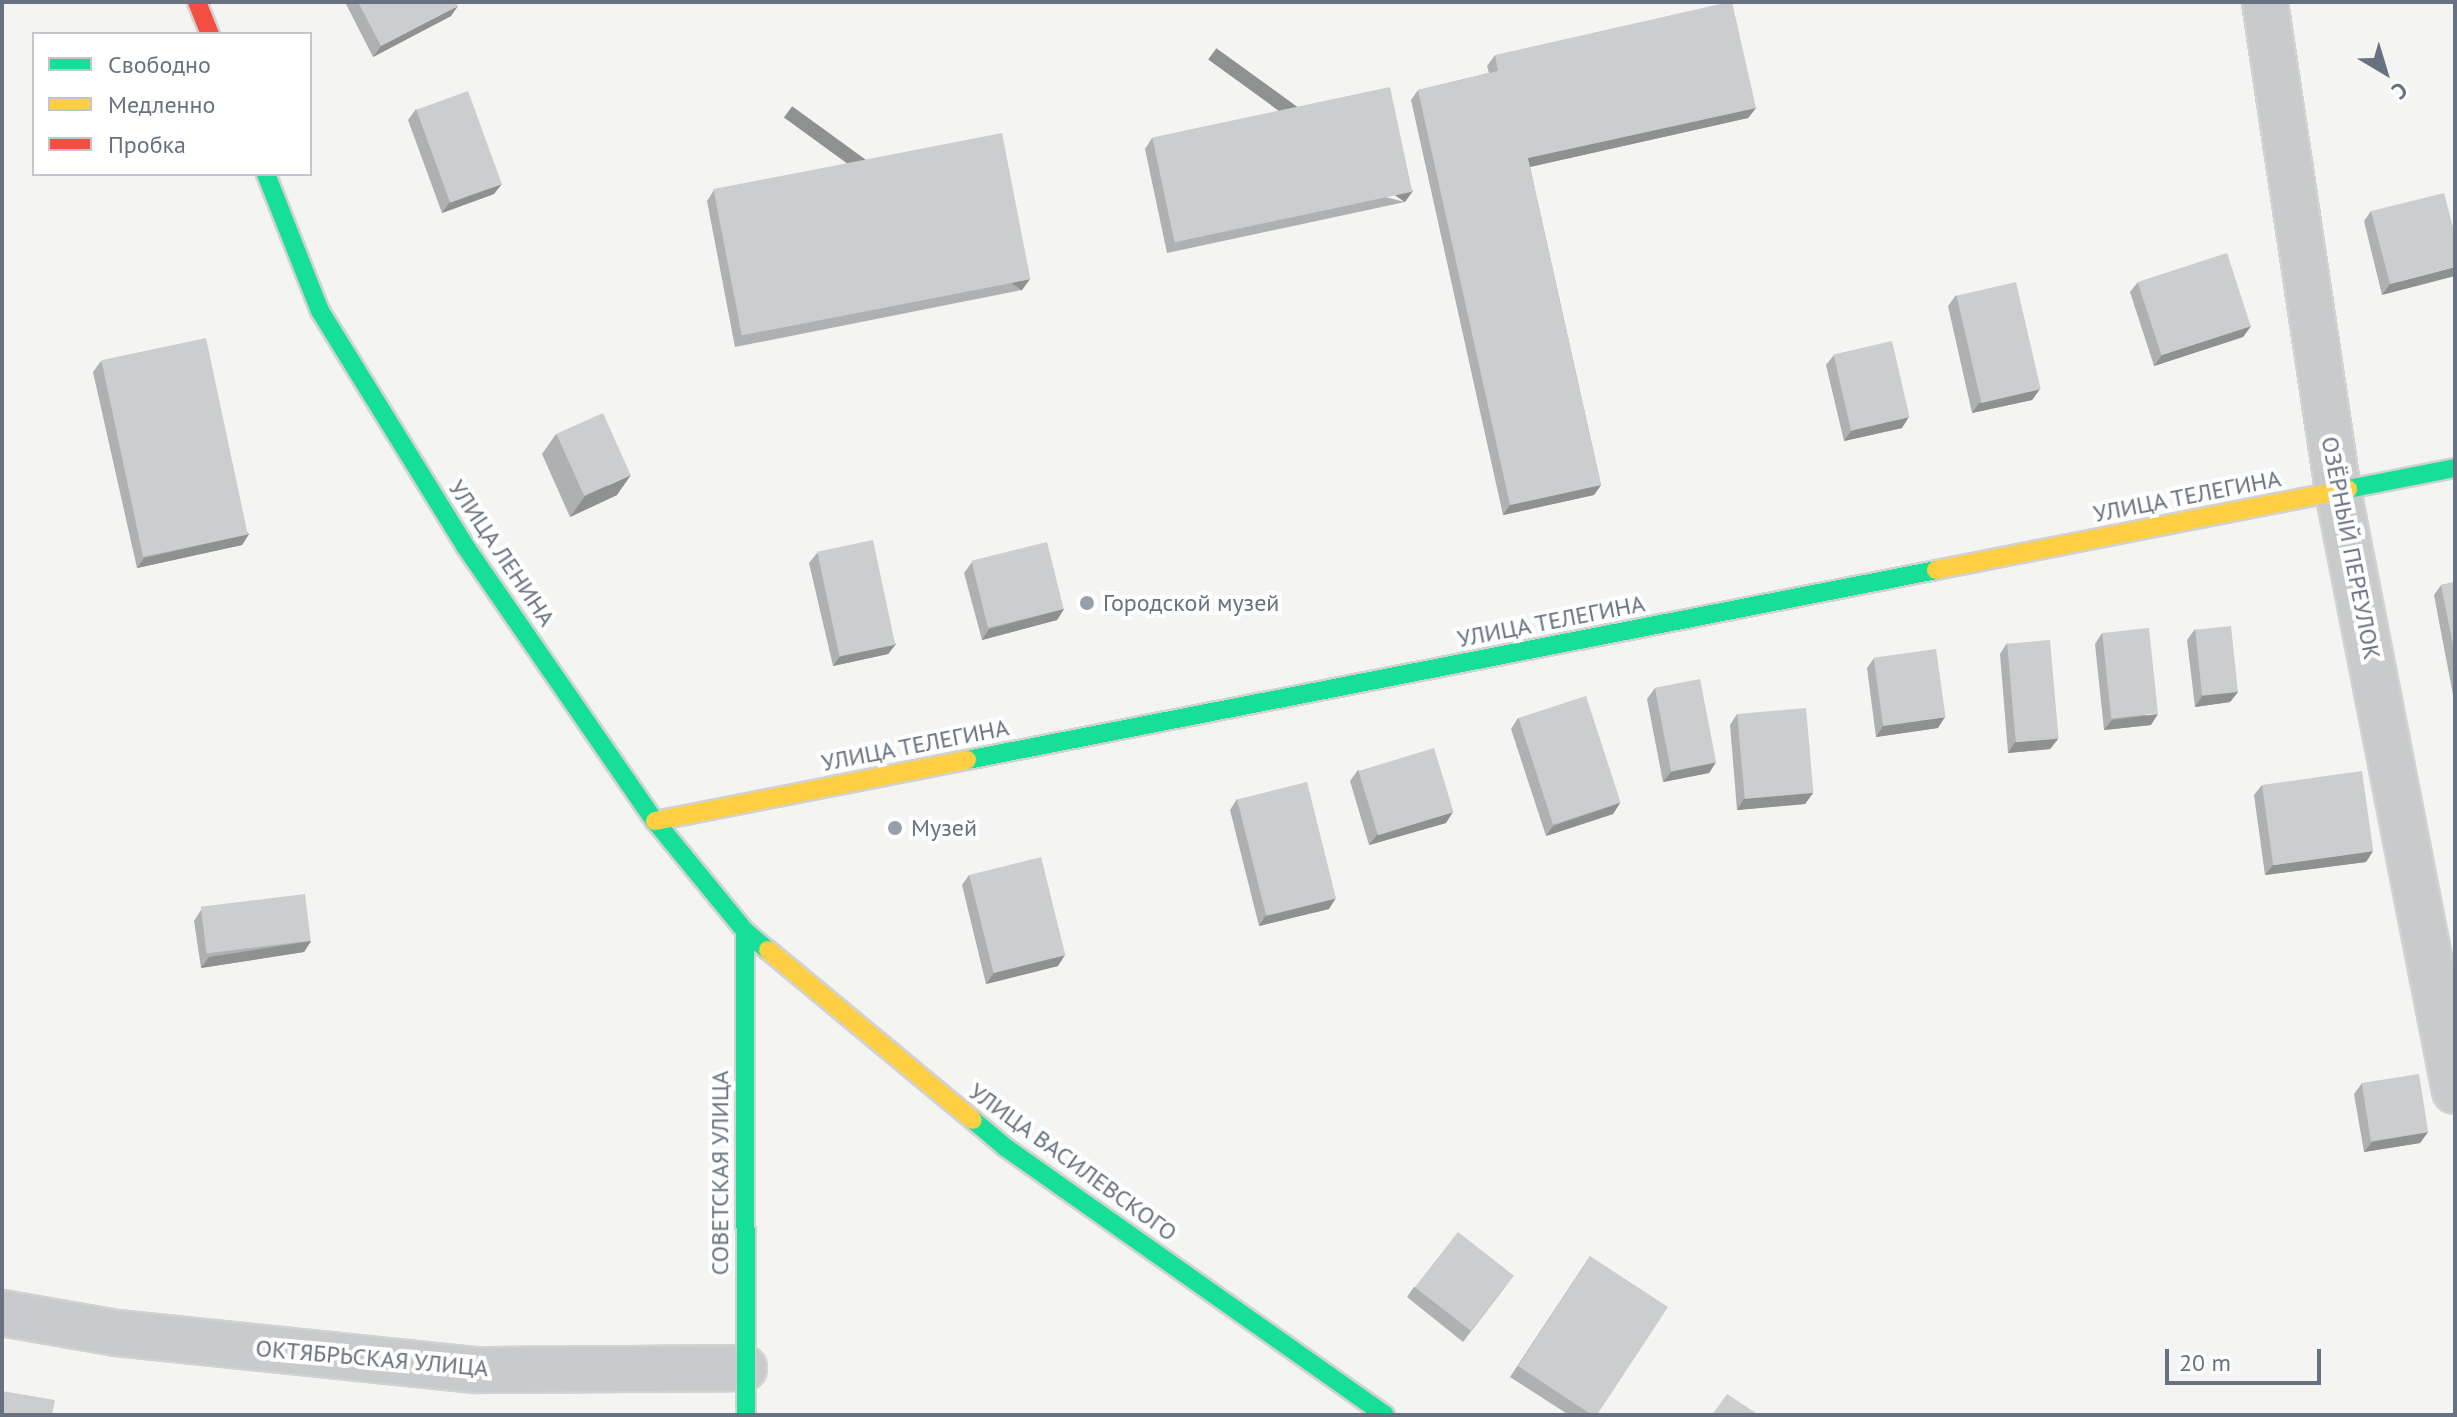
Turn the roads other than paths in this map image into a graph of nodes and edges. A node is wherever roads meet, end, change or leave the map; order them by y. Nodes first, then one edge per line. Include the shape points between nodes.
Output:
1 (197, 2) edge
2 (2265, 2) edge
3 (209, 32) edge
4 (267, 176) edge
5 (2455, 468) edge
6 (2338, 491) junction
7 (655, 821) junction
8 (745, 931) junction
9 (2445, 970) edge
10 (2455, 1091) edge
11 (2, 1313) edge
12 (744, 1368) junction
13 (746, 1415) edge
14 (1385, 1415) edge

1 - 3 street
2 - 6 street, ОЗЁРНЫЙ ПЕРЕУЛОК
4 - 7 street, УЛИЦА ЛЕНИНА via 320,311 465,546
5 - 6 street, УЛИЦА ТЕЛЕГИНА
6 - 7 street, УЛИЦА ТЕЛЕГИНА
6 - 9 street, ОЗЁРНЫЙ ПЕРЕУЛОК
7 - 8 street, УЛИЦА ЛЕНИНА
8 - 12 street, СОВЕТСКАЯ УЛИЦА
8 - 14 street, УЛИЦА ВАСИЛЕВСКОГО via 1005,1147
9 - 10 street, ОЗЁРНЫЙ ПЕРЕУЛОК
11 - 12 street, ОКТЯБРЬСКАЯ УЛИЦА via 117,1333 476,1370
12 - 13 street, СОВЕТСКАЯ УЛИЦА

